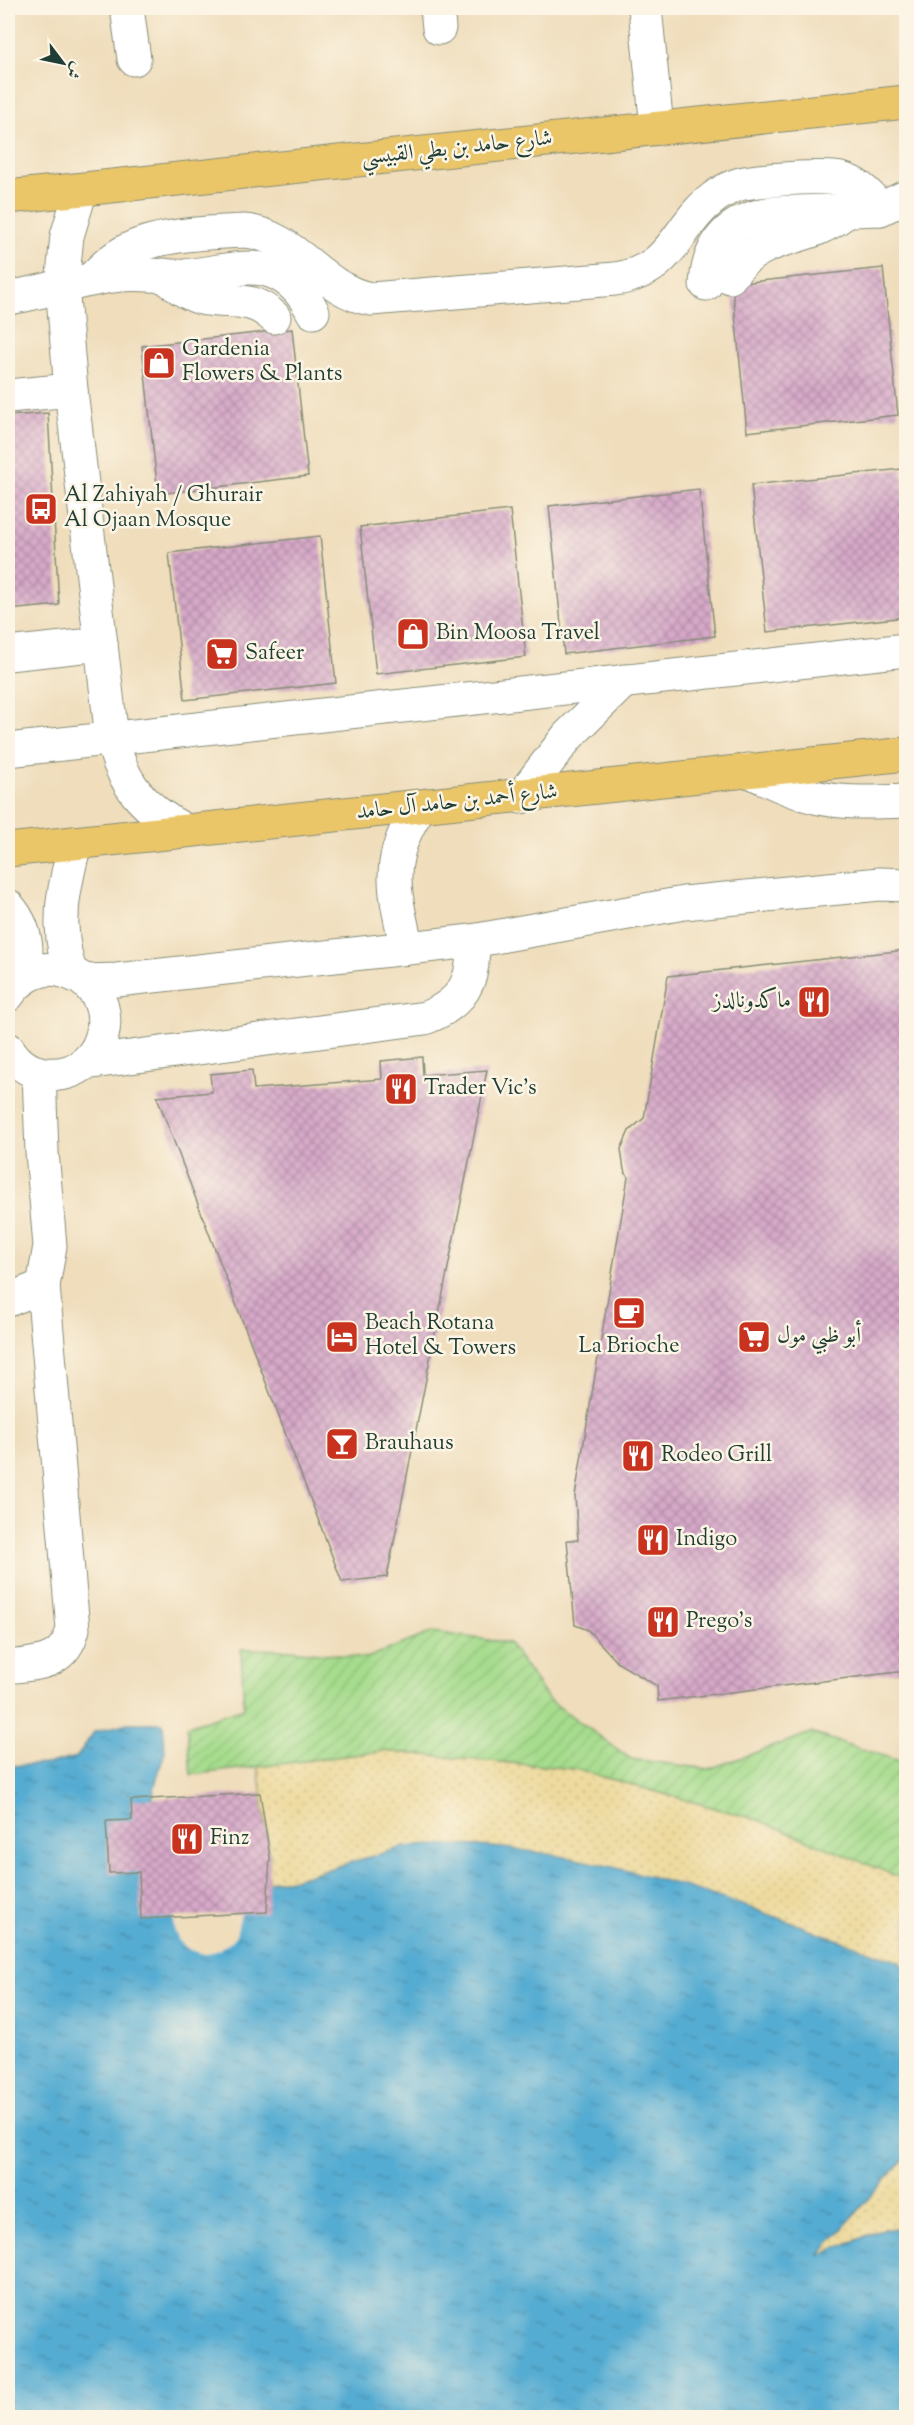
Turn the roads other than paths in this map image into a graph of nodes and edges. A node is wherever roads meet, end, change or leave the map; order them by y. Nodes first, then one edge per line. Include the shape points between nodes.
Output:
1 (128, 8) edge
2 (645, 8) edge
3 (134, 60) dead end
4 (906, 102) edge
5 (657, 128) junction
6 (81, 190) junction
7 (8, 197) edge
8 (878, 205) edge
9 (164, 275) junction
10 (718, 280) dead end
11 (77, 282) junction
12 (8, 298) edge
13 (313, 312) dead end
14 (274, 317) dead end
15 (71, 390) junction
16 (8, 396) edge
17 (101, 644) junction
18 (906, 650) edge
19 (8, 654) edge
20 (624, 681) junction
21 (112, 738) junction
22 (8, 750) edge
23 (906, 754) edge
24 (748, 770) junction
25 (521, 797) junction
26 (906, 801) edge
27 (419, 808) junction
28 (184, 830) junction
29 (75, 843) junction
30 (8, 850) edge
31 (906, 885) edge
32 (8, 906) edge
33 (472, 941) junction
34 (407, 948) junction
35 (78, 976) junction
36 (15, 987) edge
37 (8, 1049) edge
38 (85, 1063) junction
39 (39, 1073) junction
40 (43, 1286) junction
41 (8, 1300) edge
42 (8, 1667) edge

1 - 3 street
2 - 5 street
4 - 5 main road, شارع حامد بن بطي القبيسي
5 - 6 main road, شارع حامد بن بطي القبيسي
6 - 7 main road, شارع حامد بن بطي القبيسي
6 - 11 street via 67,236
8 - 10 street via 772,213 738,223 714,249 708,266
8 - 11 street via 858,186 842,179 740,184 706,204 661,260 644,271 615,279 371,299 344,291 274,238 244,231 141,244
9 - 11 street via 130,274
9 - 13 street via 266,270 296,286
9 - 14 street via 195,296 258,304
11 - 12 street
11 - 15 street
15 - 16 street
15 - 17 street
17 - 19 street
17 - 21 street
18 - 20 street
20 - 21 street
20 - 25 street via 568,736
21 - 22 street
21 - 28 street via 131,787 155,812
23 - 24 main road, شارع أحمد بن حامد آل حامد
24 - 25 main road, شارع أحمد بن حامد آل حامد
24 - 26 street via 801,795 826,801
25 - 27 main road, شارع أحمد بن حامد آل حامد
27 - 28 main road, شارع أحمد بن حامد آل حامد
27 - 34 street via 405,829 396,854 394,879
28 - 29 main road, شارع أحمد بن حامد آل حامد
29 - 30 main road, شارع أحمد بن حامد آل حامد
29 - 35 street via 60,920 64,951
31 - 33 street via 880,884 684,903
32 - 36 street via 26,941 27,954
33 - 34 street
33 - 38 street via 473,966 465,990 454,1003 425,1018
34 - 35 street via 128,979
35 - 36 street via 54,969 37,972
35 - 38 street via 96,992 105,1022 99,1045
37 - 39 street via 24,1067
38 - 39 street via 71,1072
39 - 40 street via 50,1246
40 - 41 street
40 - 42 street via 73,1629 64,1650 55,1658

